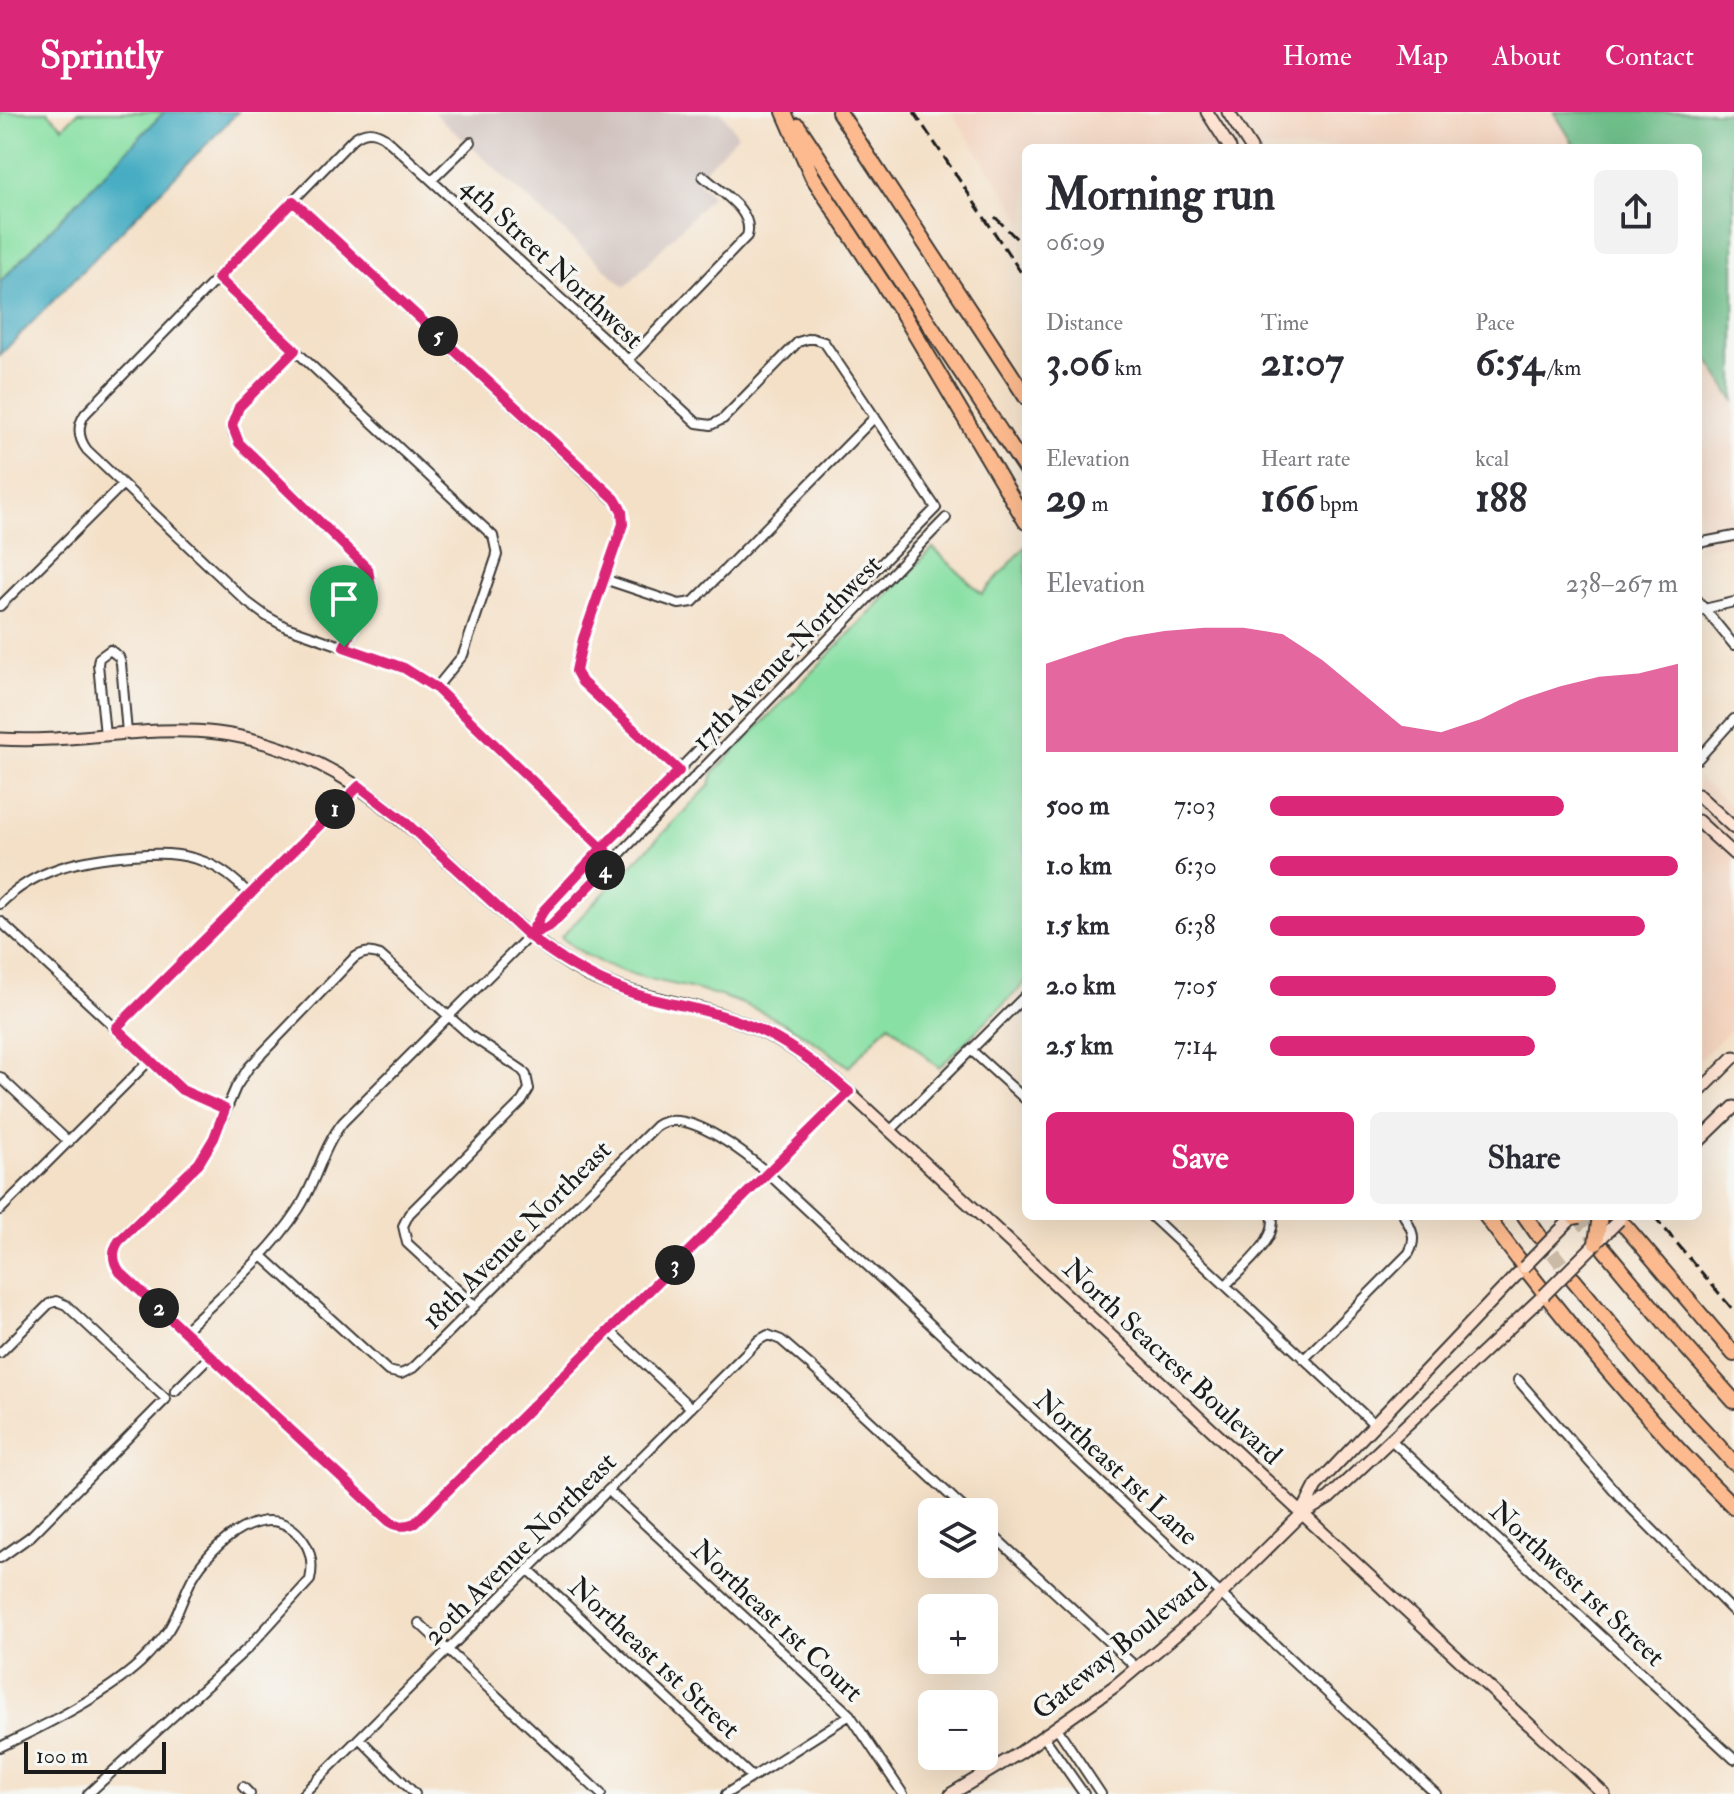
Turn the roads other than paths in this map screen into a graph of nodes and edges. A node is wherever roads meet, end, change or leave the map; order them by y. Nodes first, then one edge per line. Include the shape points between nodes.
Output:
1 (786, 112) edge
2 (839, 112) edge
3 (1207, 112) edge
4 (1228, 112) edge
5 (471, 142) dead end
6 (1227, 144) edge
7 (1248, 144) edge
8 (703, 176) dead end
9 (432, 180) junction
10 (293, 201) junction
11 (218, 278) junction
12 (295, 350) junction
13 (998, 355) junction
14 (628, 360) junction
15 (1022, 374) edge
16 (1022, 391) edge
17 (875, 417) junction
18 (1022, 464) edge
19 (123, 484) junction
20 (1022, 515) edge
21 (946, 518) dead end
22 (1734, 536) edge
23 (1702, 542) edge
24 (604, 579) junction
25 (1734, 602) edge
26 (0, 606) edge
27 (1702, 607) edge
28 (1702, 609) edge
29 (1734, 645) edge
30 (344, 647) junction
31 (436, 688) junction
32 (1734, 719) edge
33 (127, 733) junction
34 (105, 735) junction
35 (0, 739) edge
36 (1702, 755) edge
37 (679, 771) junction
38 (359, 786) junction
39 (1702, 798) edge
40 (1730, 821) edge
41 (1702, 825) edge
42 (602, 848) junction
43 (1734, 854) edge
44 (615, 860) junction
45 (250, 895) junction
46 (0, 904) edge
47 (0, 921) edge
48 (529, 936) junction
49 (1022, 999) edge
50 (448, 1017) junction
51 (116, 1028) junction
52 (971, 1050) junction
53 (1734, 1057) edge
54 (150, 1060) junction
55 (0, 1077) edge
56 (1702, 1089) edge
57 (849, 1092) junction
58 (1022, 1096) edge
59 (1734, 1107) edge
60 (225, 1109) junction
61 (890, 1131) junction
62 (1702, 1138) edge
63 (69, 1142) junction
64 (768, 1173) junction
65 (0, 1210) edge
66 (1155, 1220) edge
67 (1272, 1220) edge
68 (1406, 1220) edge
69 (1489, 1220) edge
70 (1528, 1220) edge
71 (1572, 1220) edge
72 (1600, 1220) edge
73 (1620, 1220) edge
74 (1539, 1236) tunnel mouth
75 (1600, 1246) junction
76 (261, 1255) junction
77 (1524, 1267) junction
78 (1573, 1279) tunnel mouth
79 (1226, 1285) junction
80 (1544, 1295) junction
81 (475, 1306) junction
82 (184, 1331) junction
83 (610, 1331) junction
84 (0, 1353) edge
85 (1734, 1354) edge
86 (210, 1356) junction
87 (1304, 1359) junction
88 (1518, 1380) dead end
89 (175, 1391) dead end
90 (1734, 1401) edge
91 (691, 1408) junction
92 (1375, 1425) junction
93 (1391, 1440) junction
94 (1734, 1463) edge
95 (608, 1490) junction
96 (953, 1498) edge
97 (1734, 1507) edge
98 (1302, 1514) junction
99 (998, 1540) edge
100 (2, 1553) edge
101 (528, 1569) junction
102 (1222, 1594) junction
103 (1734, 1612) edge
104 (419, 1623) dead end
105 (447, 1650) junction
106 (1137, 1668) junction
107 (850, 1715) junction
108 (1057, 1728) junction
109 (1044, 1737) junction
110 (359, 1738) junction
111 (0, 1747) edge
112 (1734, 1759) edge
113 (752, 1777) junction
114 (88, 1794) edge
115 (303, 1794) edge
116 (415, 1794) edge
117 (601, 1794) edge
118 (726, 1794) edge
119 (903, 1794) edge
120 (951, 1794) edge
121 (1084, 1794) edge
122 (1101, 1794) edge
123 (1436, 1794) edge
124 (1604, 1794) edge

1 - 18 highway
1 - 20 highway via 812,176 905,317
2 - 13 highway
3 - 6 street
4 - 7 street
5 - 9 street
8 - 14 street via 746,216 747,236
9 - 10 street, 4th Street Northwest via 384,137 365,132
9 - 14 street, 4th Street Northwest
10 - 11 street
10 - 24 street via 619,505 623,524
11 - 12 street
11 - 19 street via 82,419 83,444
12 - 30 street via 239,407 233,432 368,569 371,588
12 - 31 street via 493,536 497,555 463,655
13 - 15 highway
13 - 16 highway
14 - 17 street, 4th Street Northwest via 692,419 711,425 798,342 811,338 829,347
17 - 24 street via 693,602 679,604
17 - 37 street, 17th Avenue Northwest via 936,508
19 - 26 street
19 - 30 street via 247,602 286,627
21 - 44 street, 17th Avenue Northwest
22 - 23 street
24 - 37 street via 575,664 578,677
25 - 27 street
28 - 29 street
30 - 31 street via 404,668
31 - 42 street
32 - 36 street
33 - 34 street, North Seacrest Boulevard
33 - 34 street via 121,663 110,650 98,664
33 - 38 street, North Seacrest Boulevard via 183,730 245,738 304,757
34 - 35 street, North Seacrest Boulevard
37 - 42 street, 17th Avenue Northwest
38 - 45 street
38 - 48 street, North Seacrest Boulevard
39 - 40 street
41 - 43 street
42 - 44 street
42 - 48 street, 17th Avenue Northwest via 544,910
44 - 48 street, 17th Avenue Northwest via 551,925
45 - 46 street via 205,862 158,853 74,862 27,882
45 - 51 street
47 - 51 street
48 - 50 street
48 - 57 street, North Seacrest Boulevard via 566,963 613,986 766,1033 811,1060
49 - 52 street
50 - 60 street via 380,955 366,952 264,1048
50 - 76 street via 334,1133 299,1209
50 - 81 street via 522,1070 529,1089 403,1226 407,1243
51 - 54 street
52 - 58 street
52 - 61 street
53 - 56 street
54 - 60 street via 188,1094
54 - 63 street
55 - 63 street
57 - 61 street, North Seacrest Boulevard
57 - 64 street
59 - 62 street
60 - 82 street via 199,1163 115,1246 120,1272
61 - 98 street, North Seacrest Boulevard
63 - 65 street
64 - 81 street, 18th Avenue Northeast via 712,1133 675,1120 661,1122
64 - 83 street
64 - 102 street, Northeast 1st Lane
66 - 79 street
67 - 79 street via 1271,1234
68 - 87 street via 1414,1240 1409,1253
69 - 77 highway
70 - 74 highway
71 - 77 street, Gateway Boulevard, bridge
72 - 75 highway, bridge
73 - 75 street, Gateway Boulevard, bridge
73 - 85 highway
75 - 80 street, Gateway Boulevard, bridge
75 - 90 highway
76 - 81 street, 18th Avenue Northeast via 388,1371 401,1374 413,1368
76 - 82 street
77 - 80 highway
77 - 92 street, Gateway Boulevard
78 - 94 highway
79 - 87 street
80 - 93 street, Gateway Boulevard
80 - 97 highway via 1652,1422
82 - 86 street
83 - 86 street via 408,1526 389,1521
83 - 91 street
84 - 100 street via 56,1301 166,1399 31,1536
86 - 89 street
87 - 92 street
88 - 103 street via 1620,1497
91 - 95 street, 20th Avenue Northeast
91 - 96 street, 20th Avenue Northeast via 768,1335 811,1366
92 - 98 street, Gateway Boulevard via 1316,1486
93 - 98 street, Gateway Boulevard via 1329,1498
93 - 112 street, Northwest 1st Street
95 - 101 street, 20th Avenue Northeast
95 - 107 street, Northeast 1st Court
98 - 102 street, Gateway Boulevard
98 - 124 street, North Seacrest Boulevard
99 - 106 street
101 - 105 street, 20th Avenue Northeast
101 - 113 street, Northeast 1st Street
102 - 106 street, Gateway Boulevard
102 - 123 street, Northeast 1st Lane
104 - 105 street
105 - 110 street, 20th Avenue Northeast
105 - 117 street
106 - 108 street, Gateway Boulevard
107 - 113 street
107 - 119 street, Northeast 1st Court
108 - 109 street, Gateway Boulevard
108 - 122 street
109 - 120 street, Gateway Boulevard
109 - 121 street
110 - 115 street, 20th Avenue Northeast
110 - 116 street
111 - 114 street via 96,1694 141,1662 170,1628 205,1561 238,1532 263,1520 292,1529 310,1553 310,1580 249,1647
113 - 118 street

